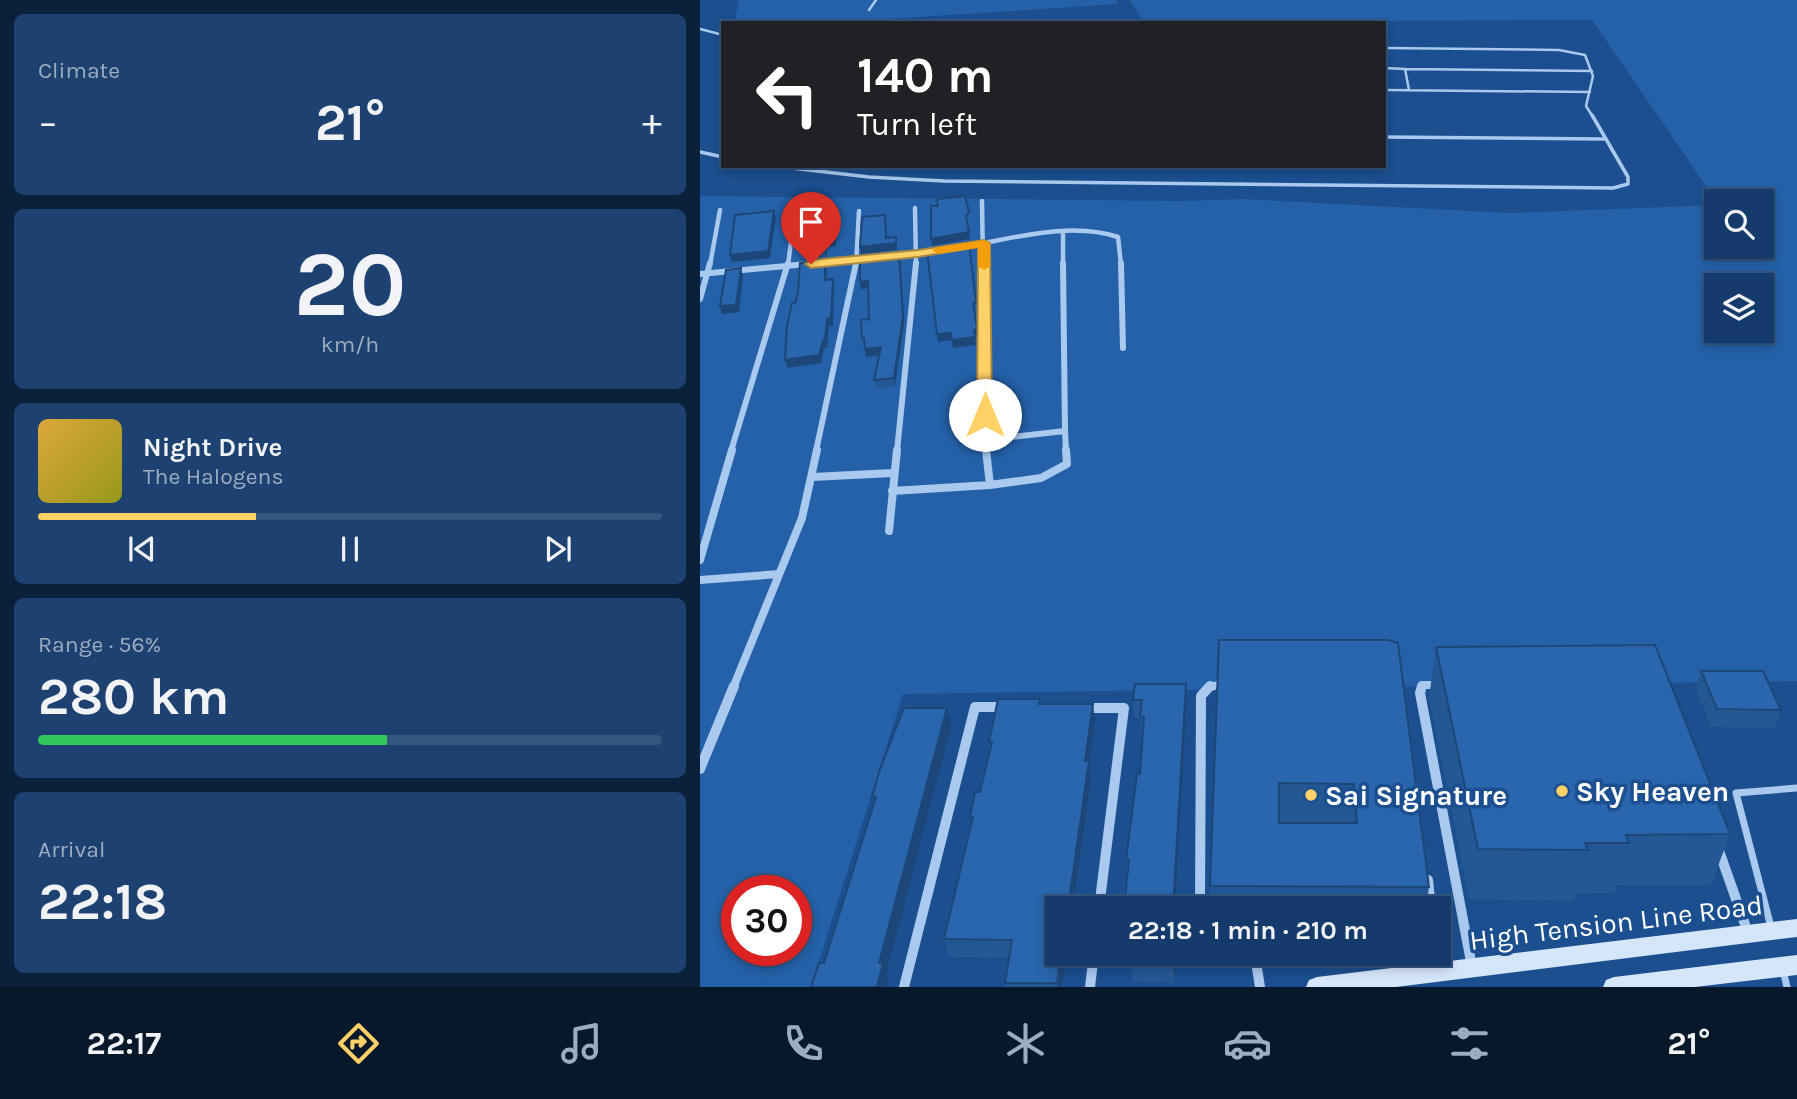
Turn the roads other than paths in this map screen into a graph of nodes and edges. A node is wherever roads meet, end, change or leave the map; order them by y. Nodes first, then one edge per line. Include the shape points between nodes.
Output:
1 (876, 0) edge
2 (870, 10) dead end
3 (700, 29) edge
4 (721, 34) edge
5 (1386, 48) edge
6 (1386, 68) edge
7 (1405, 69) junction
8 (1592, 71) junction
9 (1386, 90) edge
10 (1409, 90) junction
11 (1590, 92) junction
12 (1386, 137) edge
13 (1604, 139) junction
14 (700, 152) edge
15 (721, 157) edge
16 (791, 168) edge
17 (982, 201) dead end
18 (915, 208) dead end
19 (720, 210) dead end
20 (859, 211) dead end
21 (793, 219) dead end
22 (1063, 233) junction
23 (984, 243) junction
24 (958, 248) edge
25 (944, 250) edge
26 (918, 253) junction
27 (881, 257) edge
28 (869, 258) edge
29 (857, 259) junction
30 (788, 267) junction
31 (700, 274) edge
32 (708, 274) junction
33 (700, 299) edge
34 (1123, 348) dead end
35 (1065, 430) junction
36 (985, 440) junction
37 (893, 473) junction
38 (811, 477) junction
39 (990, 485) junction
40 (892, 491) junction
41 (889, 531) dead end
42 (700, 560) edge
43 (779, 574) junction
44 (700, 580) edge
45 (1231, 683) edge
46 (1453, 685) edge
47 (1015, 707) edge
48 (1069, 708) edge
49 (700, 769) edge
50 (1797, 788) edge
51 (1716, 841) edge
52 (1426, 869) edge
53 (1100, 896) edge
54 (1199, 896) edge
55 (1429, 896) edge
56 (1797, 928) edge
57 (1772, 931) junction
58 (1748, 934) junction
59 (1093, 966) edge
60 (1257, 966) edge
61 (1408, 966) edge
62 (1472, 968) junction
63 (1789, 973) edge
64 (1410, 975) junction
65 (904, 987) edge
66 (1090, 987) edge
67 (1260, 987) edge
68 (1317, 987) edge
69 (1614, 987) edge

1 - 2 lane
3 - 4 lane
5 - 8 lane via 1574,51 1587,57
6 - 7 lane
7 - 8 lane
7 - 10 lane
8 - 11 lane
9 - 10 lane
10 - 11 lane
11 - 13 lane via 1586,106
12 - 13 lane
13 - 16 lane via 1628,177 1624,186 944,181
14 - 15 lane
17 - 23 street
18 - 26 street
19 - 32 street
20 - 29 street
21 - 30 street
22 - 23 street
22 - 34 street via 1092,231 1118,237
22 - 35 street
23 - 24 street
23 - 36 street
25 - 26 street
26 - 27 street
26 - 37 street
28 - 29 street
29 - 30 street
29 - 38 street
30 - 32 street
30 - 42 street
31 - 32 street
32 - 33 street
35 - 36 street
35 - 39 street via 1067,464 1059,471
36 - 39 street
37 - 38 street
37 - 40 street
38 - 43 street via 802,518
39 - 40 street
40 - 41 street
43 - 44 street
43 - 49 street
45 - 54 street via 1211,685 1201,696
46 - 62 street via 1426,684 1420,693
47 - 65 street via 975,707
48 - 53 street via 1124,708
50 - 57 lane via 1736,793
51 - 58 street
52 - 55 street
56 - 57 main road, High Tension Line Road
57 - 58 main road, High Tension Line Road
58 - 62 main road, High Tension Line Road
59 - 66 street
60 - 67 street
61 - 64 street
62 - 64 main road, High Tension Line Road
63 - 69 main road
64 - 68 main road, High Tension Line Road

